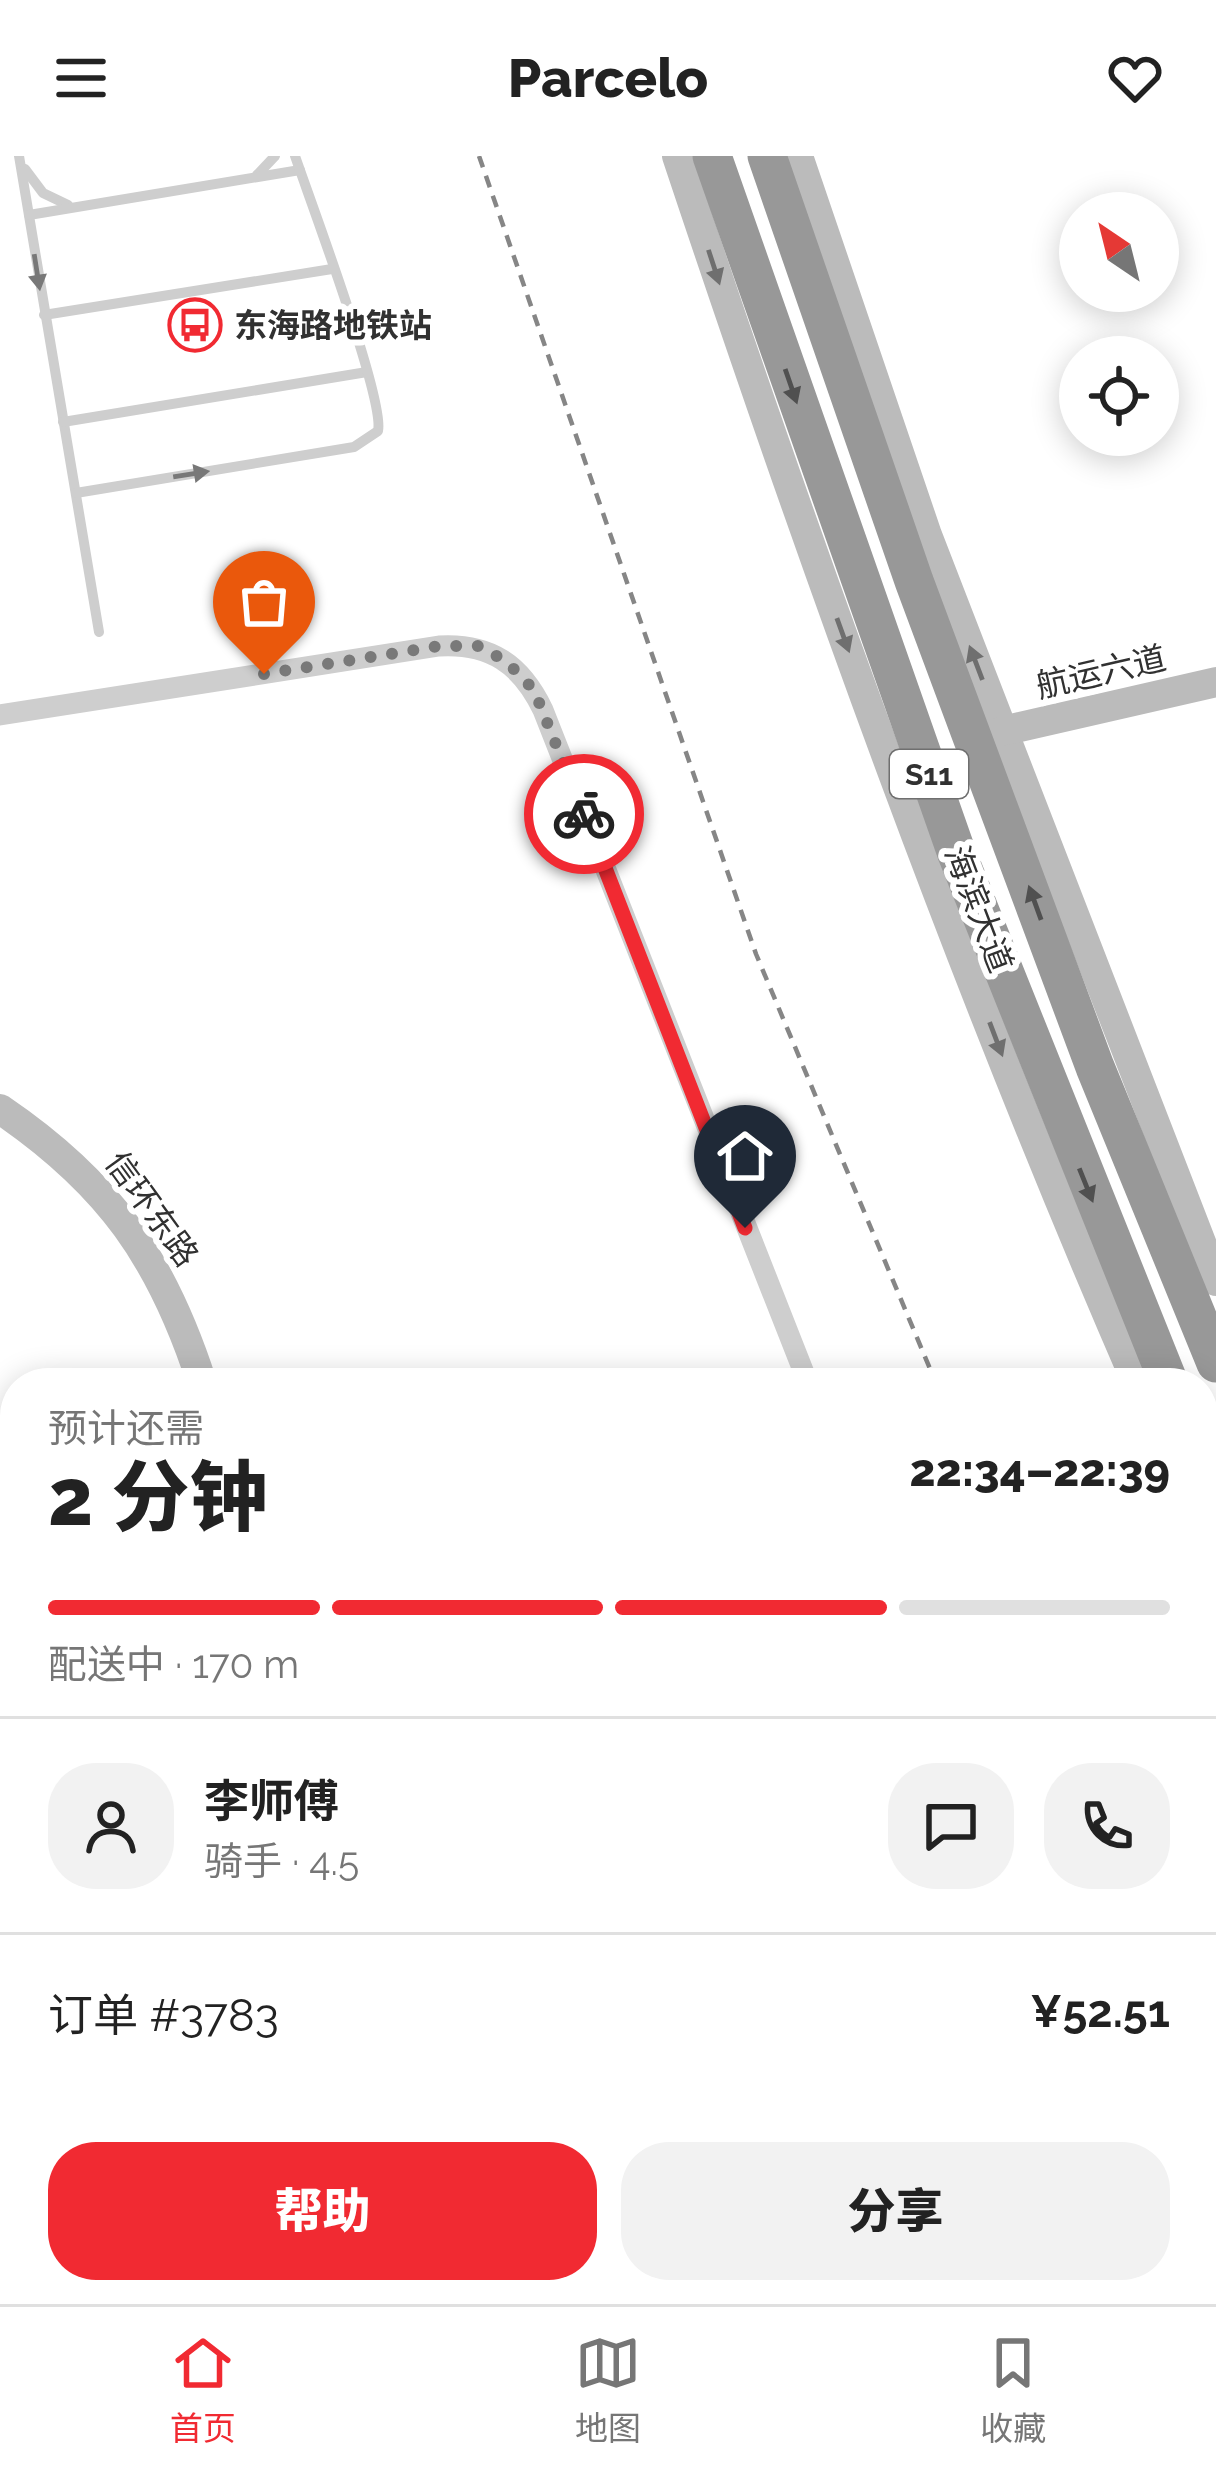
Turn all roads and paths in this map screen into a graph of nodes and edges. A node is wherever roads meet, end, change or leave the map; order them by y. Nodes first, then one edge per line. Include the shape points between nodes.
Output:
1 (19, 156) edge
2 (275, 156) edge
3 (295, 156) edge
4 (677, 156) edge
5 (712, 156) edge
6 (767, 156) edge
7 (798, 156) edge
8 (300, 170) junction
9 (248, 178) junction
10 (84, 206) junction
11 (29, 215) junction
12 (332, 269) junction
13 (44, 315) junction
14 (367, 372) junction
15 (63, 422) junction
16 (76, 493) junction
17 (100, 632) dead end
18 (1216, 682) edge
19 (0, 716) edge
20 (1002, 731) junction
21 (0, 1109) edge
22 (0, 1133) edge
23 (1216, 1281) edge
24 (1216, 1364) edge
25 (178, 1368) edge
26 (197, 1368) edge
27 (802, 1368) edge
28 (1130, 1368) edge
29 (1163, 1368) edge

1 - 10 lane via 48,197
1 - 11 lane
2 - 9 lane
3 - 8 lane
4 -> 28 main road via 894,774
5 -> 29 highway, 海滨大道 / S11 via 957,854
24 -> 6 highway, 海滨大道 / S11 via 1095,1067 914,581
20 -> 7 main road
8 - 9 lane
8 - 12 lane
9 - 10 lane
10 - 11 lane
11 -> 13 lane
12 - 13 lane
12 - 14 lane
13 - 15 lane
14 - 15 lane
16 -> 14 lane via 354,447 380,420
15 - 16 lane
16 - 17 lane
18 - 20 main road, 航运六道
19 - 27 street via 440,646 480,646 508,663 543,710
20 - 23 main road
21 - 26 main road, 信环东路 via 73,1163 131,1230 174,1302
22 - 25 main road, 信环东路 via 55,1173 113,1237 152,1300

